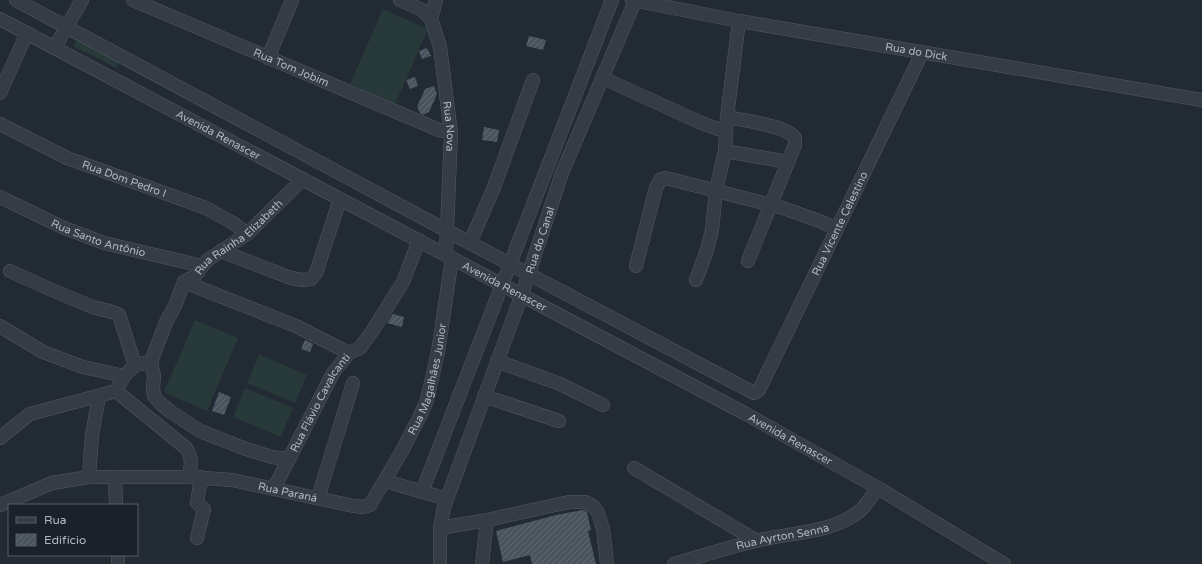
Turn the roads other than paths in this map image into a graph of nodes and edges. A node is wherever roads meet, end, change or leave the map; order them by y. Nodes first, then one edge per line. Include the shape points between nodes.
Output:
1 (16, 0) edge
2 (82, 0) edge
3 (133, 0) edge
4 (292, 0) edge
5 (400, 0) edge
6 (436, 0) edge
7 (612, 0) edge
8 (633, 1) edge
9 (0, 18) edge
10 (431, 19) junction
11 (739, 21) junction
12 (66, 27) junction
13 (27, 33) junction
14 (55, 47) junction
15 (922, 52) junction
16 (268, 58) junction
17 (603, 78) junction
18 (533, 80) dead end
19 (0, 93) edge
20 (1202, 100) edge
21 (727, 117) junction
22 (0, 124) edge
23 (726, 132) junction
24 (451, 133) junction
25 (725, 151) junction
26 (788, 162) junction
27 (303, 179) junction
28 (716, 190) junction
29 (0, 197) edge
30 (340, 199) junction
31 (770, 205) junction
32 (836, 229) junction
33 (448, 231) junction
34 (247, 234) junction
35 (419, 240) junction
36 (470, 243) junction
37 (221, 251) junction
38 (449, 256) junction
39 (748, 261) dead end
40 (511, 264) junction
41 (202, 266) junction
42 (636, 266) dead end
43 (10, 271) dead end
44 (529, 274) junction
45 (696, 280) dead end
46 (184, 282) junction
47 (503, 284) junction
48 (522, 294) junction
49 (0, 326) edge
50 (350, 353) junction
51 (497, 361) junction
52 (151, 362) junction
53 (135, 365) junction
54 (124, 376) junction
55 (353, 384) dead end
56 (116, 391) junction
57 (756, 393) junction
58 (98, 396) junction
59 (484, 396) junction
60 (603, 405) dead end
61 (746, 414) junction
62 (559, 421) dead end
63 (200, 431) junction
64 (0, 438) edge
65 (190, 454) junction
66 (289, 459) junction
67 (634, 468) dead end
68 (90, 477) junction
69 (115, 477) junction
70 (195, 477) junction
71 (382, 487) junction
72 (274, 488) junction
73 (878, 488) junction
74 (422, 492) junction
75 (318, 498) junction
76 (447, 499) junction
77 (116, 504) edge
78 (0, 505) edge
79 (487, 520) junction
80 (440, 528) junction
81 (197, 538) dead end
82 (757, 540) junction
83 (440, 564) edge
84 (482, 564) edge
85 (607, 564) edge
86 (674, 564) edge
87 (1004, 564) edge

1 - 12 street, Avenida Renascer
2 - 12 street
3 - 16 street, Rua Tom Jobim
4 - 16 street
5 - 10 street via 422,10
6 - 10 street
7 - 40 street
8 - 11 street, Rua do Dick
8 - 17 street, Rua do Canal
9 - 13 street, Avenida Renascer
10 - 24 street, Rua Nova via 440,47
11 - 15 street, Rua do Dick
11 - 21 street
12 - 14 street
12 - 33 street, Avenida Renascer
13 - 14 street, Avenida Renascer
13 - 19 street
14 - 27 street, Avenida Renascer
15 - 20 street, Rua do Dick
15 - 32 street, Rua Vicente Celestino
16 - 24 street, Rua Tom Jobim
17 - 23 street
17 - 44 street, Rua do Canal via 562,173
18 - 36 street via 494,187
21 - 23 street
21 - 26 street via 778,128 793,135 795,145
22 - 34 street, Rua Dom Pedro I via 67,158 206,208
23 - 25 street
24 - 33 street, Rua Nova
25 - 26 street
25 - 28 street
26 - 31 street
27 - 30 street, Avenida Renascer
27 - 34 street, Rua Rainha Elizabeth
28 - 31 street
28 - 42 street via 675,179 661,179 656,188
28 - 45 street via 712,230
29 - 41 street, Rua Santo Antônio via 62,227 104,243
30 - 35 street, Avenida Renascer
30 - 37 street via 316,273 311,279 291,278
31 - 32 street
31 - 39 street
32 - 57 street, Rua Vicente Celestino
33 - 36 street, Avenida Renascer
33 - 38 street, Rua Nova
34 - 37 street, Rua Rainha Elizabeth
35 - 38 street, Avenida Renascer
35 - 50 street, Rua Flávio Cavalcanti via 403,282 360,348
36 - 40 street, Avenida Renascer
37 - 41 street, Rua Rainha Elizabeth
38 - 47 street, Avenida Renascer
38 - 71 street, Rua Magalhães Junior via 438,352 427,400
40 - 44 street, Avenida Renascer
40 - 47 street
41 - 46 street, Rua Rainha Elizabeth via 195,276
43 - 53 street via 62,295 119,315
44 - 48 street, Rua do Canal
44 - 57 street, Avenida Renascer
46 - 50 street via 296,326
46 - 52 street, Rua Rainha Elizabeth
47 - 48 street, Avenida Renascer
47 - 74 street
48 - 51 street, Rua do Canal
48 - 61 street, Avenida Renascer
49 - 54 street via 43,352 83,368
50 - 66 street, Rua Flávio Cavalcanti via 333,373
51 - 59 street, Rua do Canal
51 - 60 street via 560,384
52 - 53 street
52 - 63 street via 154,396 171,412
53 - 54 street
54 - 56 street
55 - 75 street
56 - 58 street
56 - 65 street via 182,444
57 - 61 street, Rua Vicente Celestino
58 - 64 street via 30,414
58 - 68 street via 92,435
59 - 62 street
59 - 76 street, Rua do Canal
61 - 73 street, Avenida Renascer
63 - 65 street
63 - 66 street via 246,449
65 - 70 street
66 - 72 street, Rua Flávio Cavalcanti
67 - 82 street
68 - 69 street, Rua Paraná
68 - 78 street, Rua Paraná via 52,483
69 - 70 street, Rua Paraná
69 - 77 street
70 - 72 street, Rua Paraná via 232,480
70 - 81 street via 197,502 204,509
71 - 74 street
71 - 75 street, Rua Paraná via 370,505 363,507
72 - 75 street, Rua Paraná
73 - 82 street, Rua Ayrton Senna via 861,510 848,518 819,530
73 - 87 street, Avenida Renascer
74 - 76 street
76 - 80 street, Rua do Canal
79 - 80 street
79 - 84 street
79 - 85 street via 569,502 585,502 593,506 598,513 603,529
80 - 83 street, Rua do Canal
82 - 86 street, Rua Ayrton Senna

